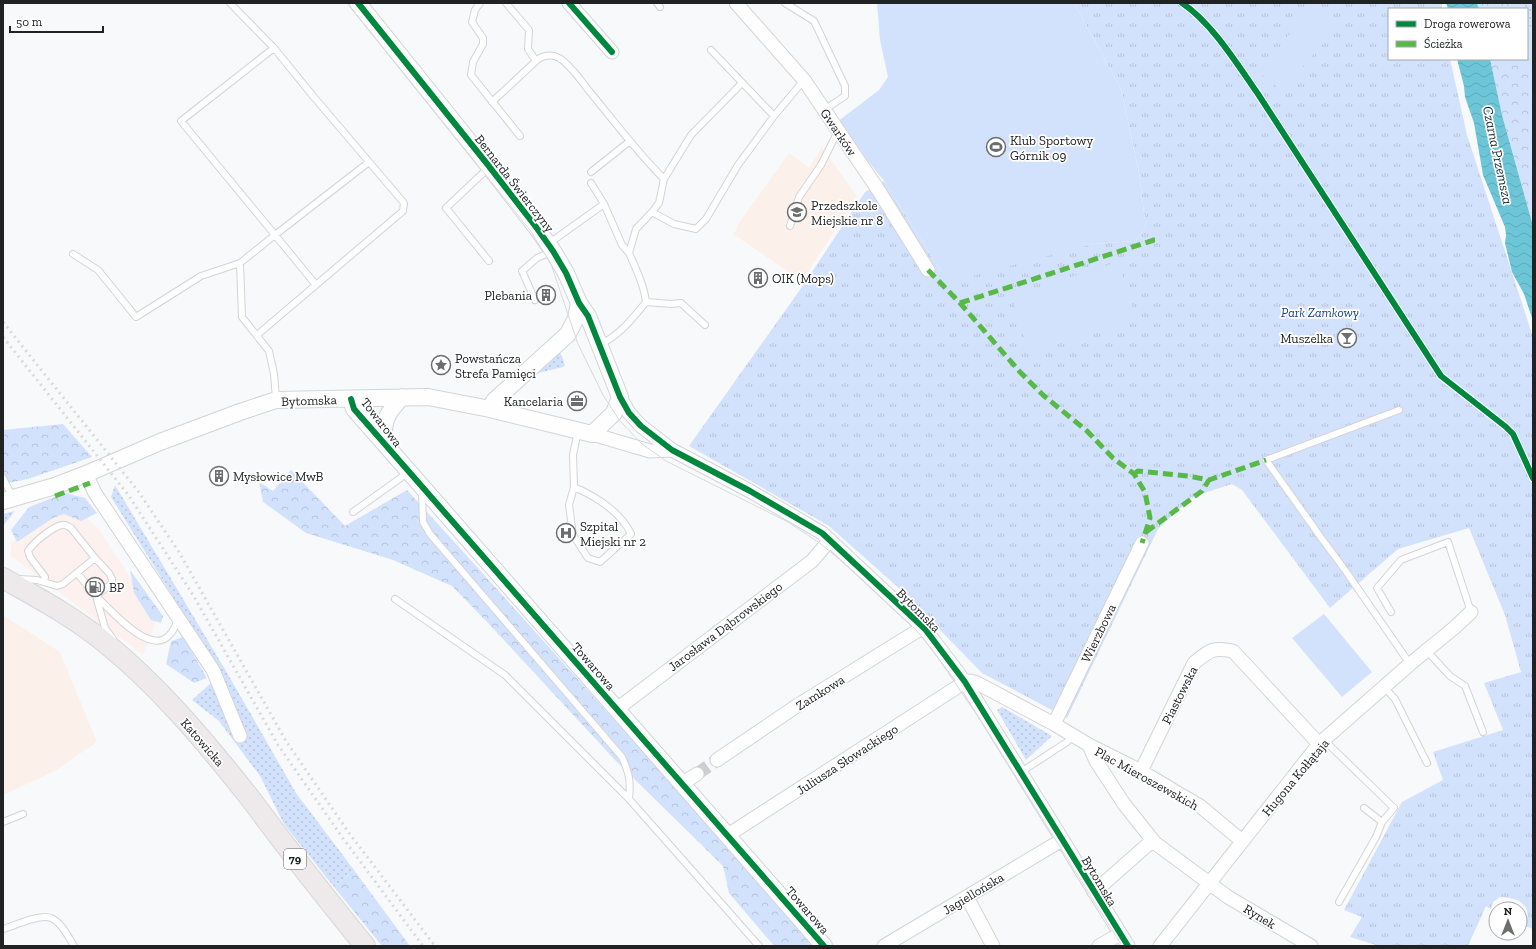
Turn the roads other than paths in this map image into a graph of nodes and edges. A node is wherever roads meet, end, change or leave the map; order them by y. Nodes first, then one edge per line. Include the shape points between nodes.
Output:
1 (230, 3) edge
2 (358, 3) edge
3 (480, 3) edge
4 (506, 3) edge
5 (569, 3) edge
6 (736, 3) edge
7 (785, 3) edge
8 (274, 48) junction
9 (711, 50) dead end
10 (612, 52) dead end
11 (536, 61) junction
12 (804, 80) junction
13 (742, 82) junction
14 (492, 102) junction
15 (824, 110) junction
16 (774, 116) junction
17 (840, 133) junction
18 (520, 136) dead end
19 (630, 140) junction
20 (369, 162) junction
21 (488, 165) junction
22 (590, 172) dead end
23 (664, 179) junction
24 (591, 183) dead end
25 (604, 204) junction
26 (652, 212) junction
27 (790, 226) dead end
28 (275, 235) junction
29 (551, 248) junction
30 (629, 253) junction
31 (73, 254) dead end
32 (489, 261) dead end
33 (240, 263) junction
34 (928, 270) dead end
35 (316, 285) junction
36 (535, 300) dead end
37 (646, 302) junction
38 (579, 303) junction
39 (705, 325) dead end
40 (257, 334) junction
41 (568, 334) junction
42 (598, 342) junction
43 (402, 397) junction
44 (620, 397) junction
45 (351, 399) junction
46 (276, 400) junction
47 (490, 409) junction
48 (1399, 410) dead end
49 (585, 432) junction
50 (382, 442) junction
51 (672, 450) junction
52 (409, 472) junction
53 (86, 474) junction
54 (3, 478) edge
55 (422, 487) junction
56 (574, 487) junction
57 (6, 500) edge
58 (353, 512) dead end
59 (830, 540) junction
60 (1142, 543) dead end
61 (95, 558) junction
62 (77, 574) junction
63 (3, 578) edge
64 (44, 582) junction
65 (96, 596) junction
66 (395, 599) dead end
67 (1391, 612) dead end
68 (1470, 612) joint
69 (178, 618) junction
70 (925, 629) junction
71 (1427, 651) junction
72 (126, 660) junction
73 (1410, 664) junction
74 (965, 682) junction
75 (1384, 687) junction
76 (617, 709) junction
77 (1054, 724) junction
78 (1483, 732) dead end
79 (240, 736) dead end
80 (1072, 736) junction
81 (1322, 742) junction
82 (1089, 745) junction
83 (717, 760) tunnel mouth
84 (1427, 763) dead end
85 (1141, 771) junction
86 (1021, 772) junction
87 (697, 774) tunnel mouth
88 (683, 783) junction
89 (629, 799) junction
90 (1364, 808) dead end
91 (23, 814) dead end
92 (3, 822) edge
93 (1382, 822) junction
94 (728, 835) junction
95 (1062, 840) junction
96 (1153, 840) junction
97 (1242, 841) junction
98 (1210, 884) junction
99 (1094, 892) junction
100 (967, 897) junction
101 (1339, 902) dead end
102 (3, 929) edge
103 (1120, 934) junction
104 (1291, 941) edge
105 (74, 946) edge
106 (365, 946) edge
107 (759, 946) edge
108 (824, 946) edge
109 (884, 946) edge
110 (993, 946) edge
111 (1100, 946) edge
112 (1128, 946) edge
113 (1160, 946) edge
114 (1311, 946) edge

1 - 8 lane
2 - 21 street, Bernarda Świerczyny
3 - 14 lane via 472,22 483,38 483,44 472,62 471,75
4 - 11 lane via 529,30 528,49
5 - 10 street
6 - 12 street, Gwarków
7 - 15 lane via 814,21 845,86 845,96
8 - 20 lane
8 - 28 lane via 181,122
9 - 13 lane
11 - 14 lane
11 - 19 lane via 543,56 561,60
12 - 15 street, Gwarków
12 - 16 lane
13 - 16 lane
13 - 23 lane via 691,134
14 - 18 lane
15 - 17 street, Gwarków
16 - 26 lane via 738,165 706,219 696,229 674,224
17 - 27 lane via 835,137 799,197
17 - 34 street, Gwarków
19 - 22 lane
19 - 23 lane
20 - 28 lane
20 - 35 lane via 404,203 403,211
21 - 29 street, Bernarda Świerczyny
21 - 32 lane via 483,173 446,208
23 - 26 lane via 659,203
24 - 25 lane
25 - 29 lane
25 - 30 lane via 622,245
26 - 30 lane via 636,229
28 - 33 lane
28 - 35 lane
29 - 36 lane via 522,271
29 - 38 street, Bernarda Świerczyny via 566,273
30 - 37 lane via 645,293
31 - 33 lane via 98,270 136,317 201,276
33 - 40 lane via 242,317
35 - 40 lane
37 - 39 lane via 681,303
37 - 42 lane via 610,340
38 - 41 street via 576,318
38 - 42 street, Bernarda Świerczyny via 588,316
40 - 46 lane via 269,351
41 - 42 street via 579,333
41 - 47 street via 494,401
42 - 44 street, Bernarda Świerczyny
43 - 45 street, Bytomska
43 - 47 street, Bytomska via 428,397
43 - 50 street, Towarowa via 387,414
44 - 49 street via 614,413
44 - 51 street, Bytomska via 629,414
45 - 46 street, Bytomska
45 - 50 street, Towarowa via 354,408
46 - 53 street, Bytomska via 160,442
47 - 49 street, Bytomska
48 - 73 lane via 1266,460
49 - 51 street, Bytomska via 650,451
49 - 56 lane via 573,455
50 - 52 street, Towarowa
51 - 59 street, Bytomska via 750,491
52 - 55 street, Towarowa
52 - 58 lane
53 - 57 street, Bytomska via 56,486
53 - 69 street via 95,494
54 - 57 lane
55 - 76 street, Towarowa
55 - 89 lane via 422,516 426,528 622,757 631,783
56 - 56 lane via 569,505 573,534 588,558 600,562 631,534 627,524 618,516 592,495
59 - 70 street, Bytomska
59 - 76 street, Jarosława Dąbrowskiego via 812,561
60 - 77 street, Wierzbowa
61 - 62 lane
61 - 64 lane via 71,528 62,525 32,545 28,551 45,577
61 - 65 lane via 112,579 112,583
62 - 64 lane via 58,586
62 - 65 lane
63 - 64 lane
63 - 72 main road, Katowicka / 79 via 78,622
65 - 69 lane via 131,629 152,642 161,641 169,636
65 - 72 lane via 105,628
66 - 89 lane via 505,675
67 - 68 lane via 1377,588 1401,560 1448,542
68 - 71 street, Hugona Kołłątaja
69 - 79 street via 213,670
70 - 74 street, Bytomska
70 - 83 street, Zamkowa via 917,631
71 - 73 street, Hugona Kołłątaja
71 - 78 lane via 1450,676 1465,686
72 - 106 main road, Katowicka / 79 via 192,727
73 - 75 street, Hugona Kołłątaja
74 - 77 street, Plac Mieroszewskich via 978,683
74 - 86 street, Bytomska
74 - 94 street, Juliusza Słowackiego
75 - 81 street, Hugona Kołłątaja
75 - 84 lane via 1394,699
76 - 88 street, Towarowa
77 - 80 street, Plac Mieroszewskich
80 - 82 street, Plac Mieroszewskich
80 - 86 lane via 1067,742
81 - 85 street, Piastowska via 1238,655 1220,648 1205,654 1194,663
81 - 93 lane via 1394,808
81 - 97 street, Hugona Kołłątaja
82 - 85 street, Plac Mieroszewskich
82 - 96 street, Plac Mieroszewskich via 1096,761 1124,804
85 - 97 street, Plac Mieroszewskich via 1200,806
86 - 95 street, Bytomska
87 - 88 street
88 - 94 street, Towarowa
89 - 107 lane
90 - 93 lane
91 - 92 lane
93 - 101 lane
94 - 108 street, Towarowa
95 - 99 street, Bytomska
95 - 100 street, Jagiellońska
96 - 98 street, Plac Mieroszewskich
96 - 99 street
97 - 98 street, Hugona Kołłątaja
98 - 104 street, Rynek
98 - 113 street, Hugona Kołłątaja
99 - 103 street, Bytomska
100 - 109 street, Jagiellońska
100 - 110 street
102 - 105 lane via 40,917 50,917 57,922
103 - 111 street
103 - 112 street, Bytomska
104 - 114 street, Rynek

